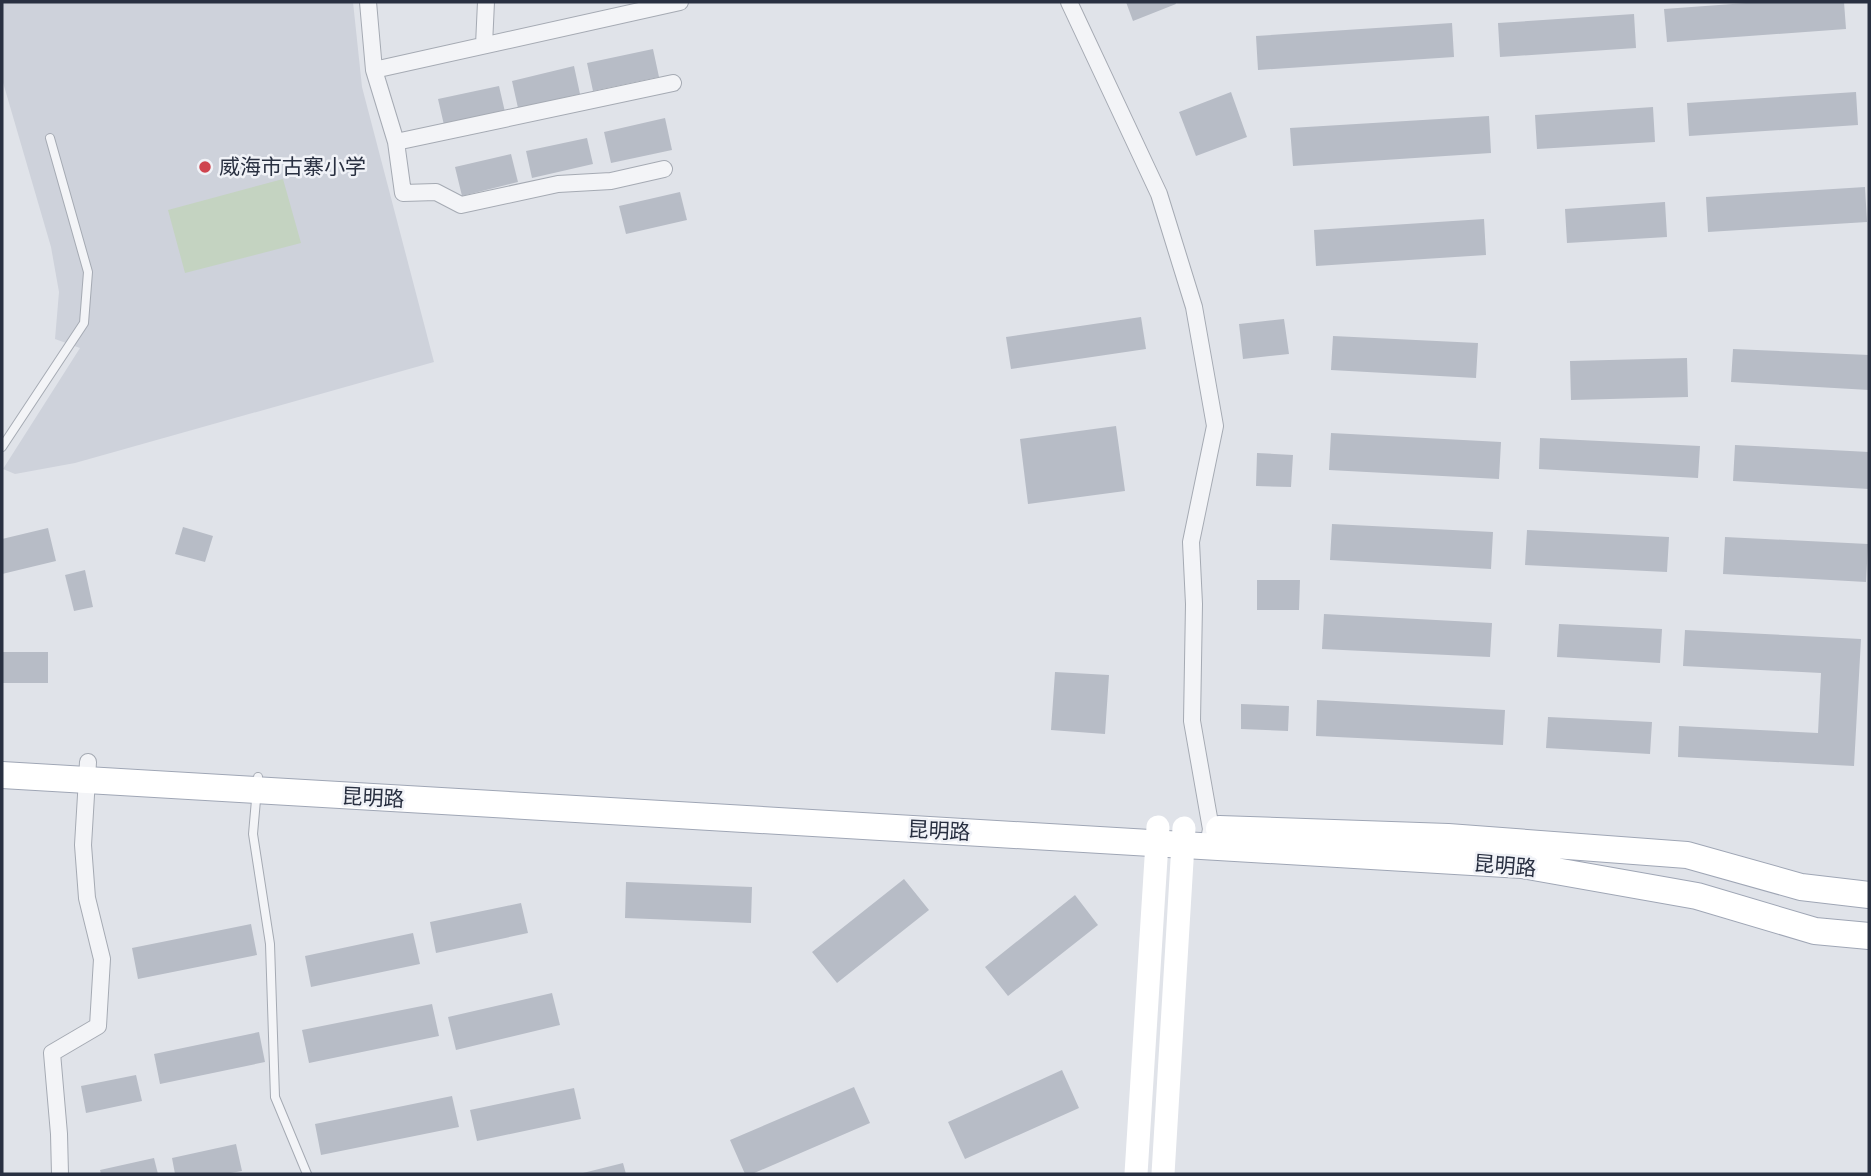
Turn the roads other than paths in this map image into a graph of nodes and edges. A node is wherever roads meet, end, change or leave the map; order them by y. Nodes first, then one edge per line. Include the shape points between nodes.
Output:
1 (368, 2) edge
2 (486, 2) edge
3 (680, 2) edge
4 (1069, 2) edge
5 (484, 45) junction
6 (374, 70) junction
7 (673, 83) dead end
8 (50, 138) dead end
9 (396, 142) junction
10 (664, 169) dead end
11 (2, 446) edge
12 (2, 757) edge
13 (87, 771) junction
14 (2, 775) edge
15 (257, 784) junction
16 (1184, 836) junction
17 (1869, 895) edge
18 (1869, 936) edge
19 (60, 1174) edge
20 (307, 1174) edge
21 (1136, 1174) edge
22 (1163, 1174) edge

1 - 6 street
2 - 5 street
3 - 5 street
4 - 16 street via 1159,194 1194,307 1215,426 1191,542 1192,721
5 - 6 street
6 - 9 street
7 - 9 street
8 - 11 lane via 88,272 84,323
9 - 10 street via 403,193 436,191 461,205 558,184 611,181
12 - 13 main road, 昆明路
13 - 14 main road, 昆明路
13 - 15 main road, 昆明路
13 - 19 street via 83,845 87,898 102,959 98,1026 52,1053
15 - 16 main road, 昆明路
15 - 20 lane via 253,834 270,944 275,1097
16 - 17 main road, 昆明路 via 1448,837 1687,855 1801,887
16 - 18 main road, 昆明路 via 1522,865 1697,896 1815,931
16 - 21 main road
16 - 22 main road

